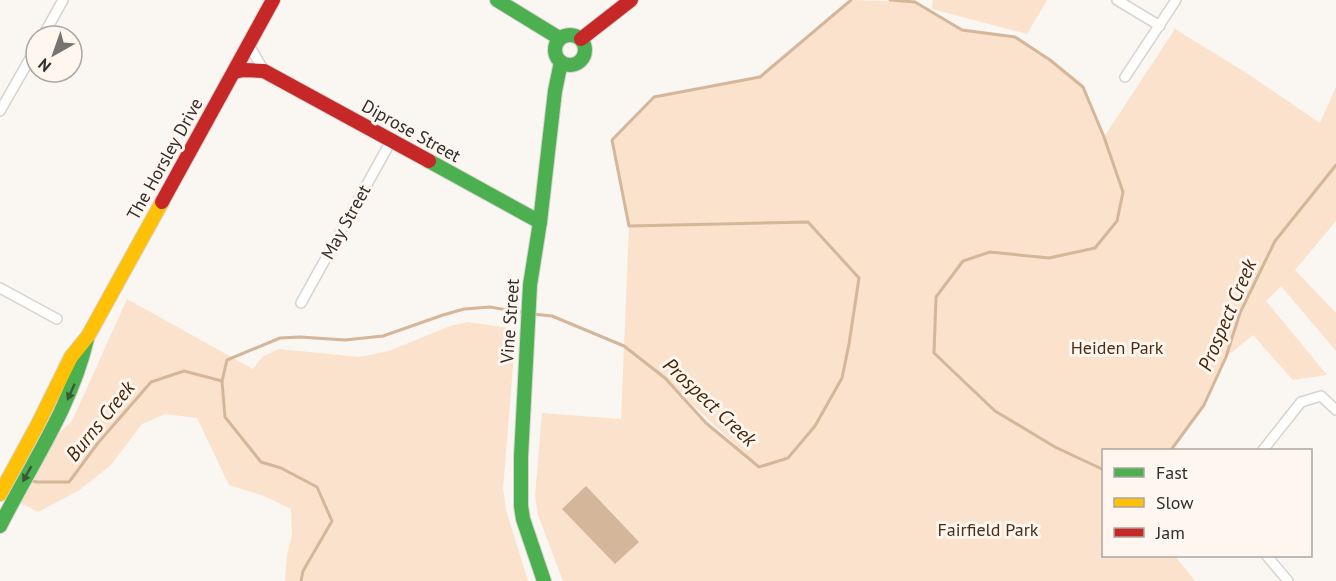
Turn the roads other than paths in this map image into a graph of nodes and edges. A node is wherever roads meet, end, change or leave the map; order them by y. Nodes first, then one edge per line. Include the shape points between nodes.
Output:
1 (63, 0) edge
2 (273, 0) edge
3 (497, 0) edge
4 (630, 0) edge
5 (1117, 0) edge
6 (1176, 0) edge
7 (49, 24) edge
8 (1160, 26) junction
9 (559, 38) junction
10 (581, 39) junction
11 (249, 45) junction
12 (561, 62) junction
13 (24, 69) edge
14 (264, 71) junction
15 (234, 72) junction
16 (1125, 77) dead end
17 (0, 111) edge
18 (391, 141) junction
19 (540, 222) junction
20 (0, 288) edge
21 (302, 303) dead end
22 (57, 319) dead end
23 (88, 336) junction
24 (1336, 393) edge
25 (1333, 406) edge
26 (1264, 449) edge
27 (0, 493) edge
28 (0, 526) edge
29 (1269, 557) edge
30 (544, 581) edge
31 (1288, 581) edge

1 - 7 street
2 - 11 main road, The Horsley Drive
3 - 9 main road
4 - 10 main road
5 - 8 street
6 - 8 street
8 - 16 street
9 - 10 main road via 568,34
9 - 12 main road via 555,51
10 - 12 main road via 585,53 580,62
11 - 14 street
11 - 15 main road, The Horsley Drive
12 - 19 main road, Vine Street
13 - 17 street
14 - 15 main road
14 - 18 main road, Diprose Street
15 - 23 main road, The Horsley Drive
18 - 19 main road, Diprose Street
18 - 21 street, May Street
19 - 30 main road, Vine Street via 526,341 521,506
20 - 22 street
23 - 27 main road, The Horsley Drive via 71,357
23 -> 28 main road, The Horsley Drive via 83,363
24 - 25 street
25 - 26 street via 1320,396 1301,402
29 - 31 street

